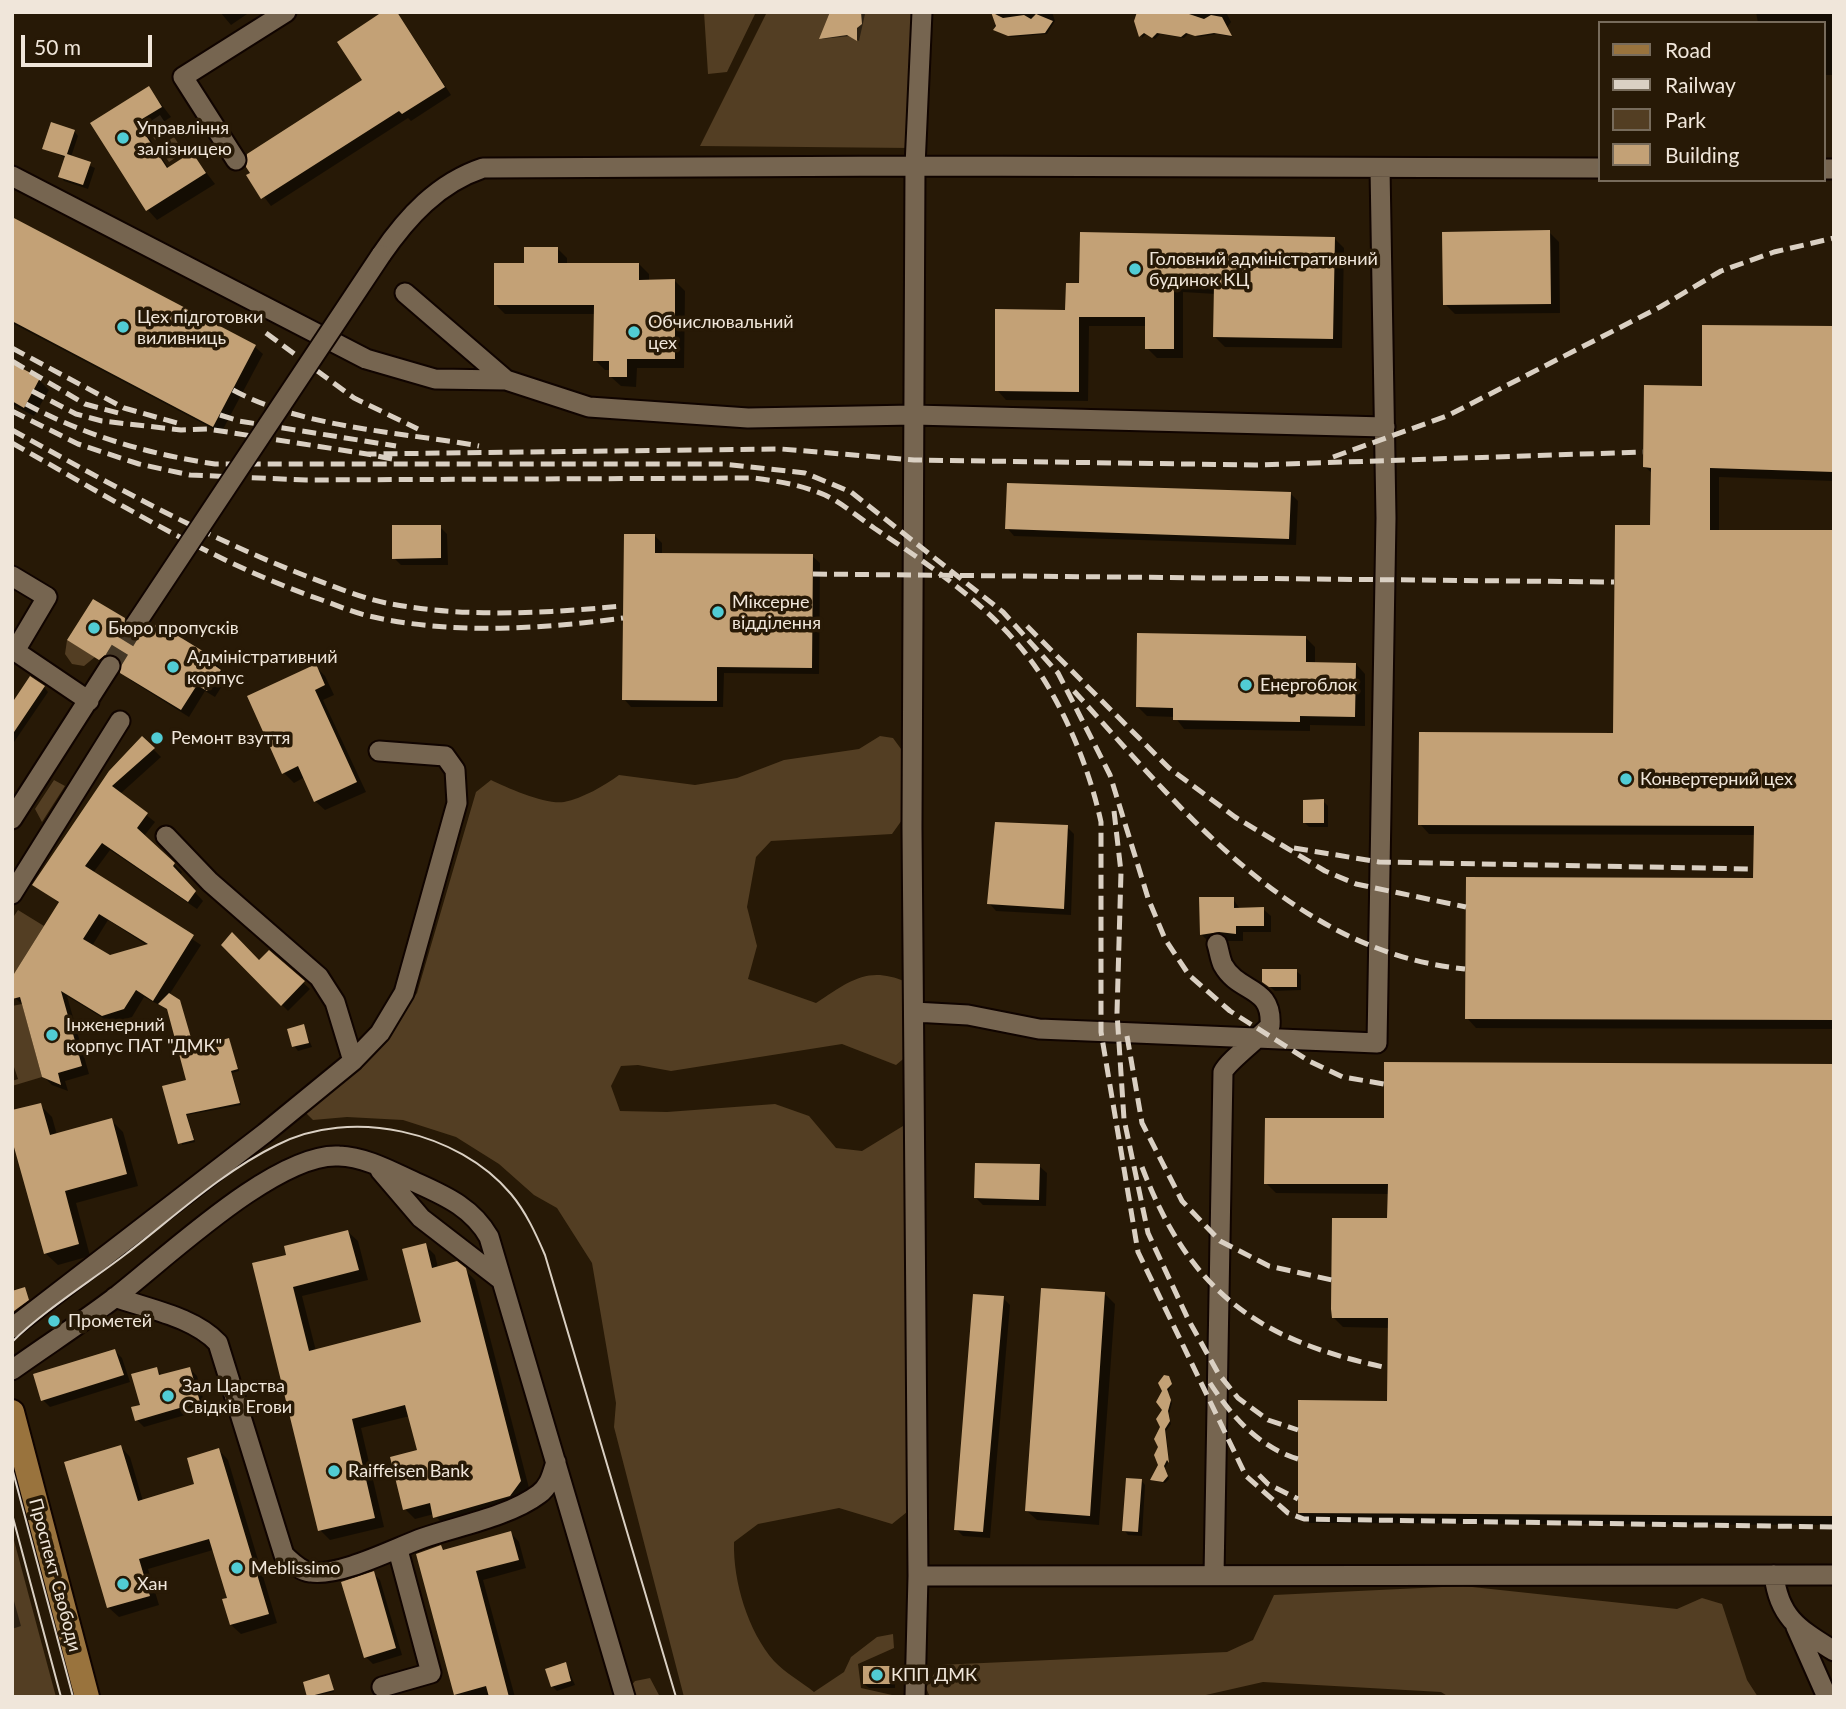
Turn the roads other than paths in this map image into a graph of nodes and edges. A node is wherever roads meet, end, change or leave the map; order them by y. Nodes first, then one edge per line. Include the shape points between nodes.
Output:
1 (286, 12) edge
2 (922, 12) edge
3 (236, 160) dead end
4 (915, 166) junction
5 (1380, 168) junction
6 (1598, 168) edge
7 (12, 176) edge
8 (405, 293) dead end
9 (506, 380) junction
10 (914, 415) junction
11 (1384, 427) junction
12 (12, 576) edge
13 (135, 625) tunnel mouth
14 (13, 653) edge
15 (110, 666) tunnel mouth
16 (89, 701) junction
17 (120, 721) dead end
18 (379, 751) dead end
19 (12, 819) edge
20 (166, 836) dead end
21 (12, 894) edge
22 (1217, 944) dead end
23 (914, 1012) junction
24 (1259, 1038) junction
25 (353, 1061) junction
26 (375, 1164) junction
27 (500, 1279) junction
28 (115, 1297) junction
29 (12, 1328) edge
30 (12, 1370) edge
31 (12, 1412) edge
32 (556, 1462) junction
33 (398, 1550) junction
34 (1834, 1574) edge
35 (1214, 1575) junction
36 (1773, 1575) junction
37 (918, 1576) junction
38 (1796, 1628) junction
39 (1834, 1651) edge
40 (382, 1687) dead end
41 (87, 1697) edge
42 (625, 1697) edge
43 (915, 1697) edge
44 (1827, 1697) edge

1 - 3 street via 183,77
2 - 4 street
4 - 5 street
4 - 10 street
4 - 13 street, bridge via 483,168 441,187 398,230
5 - 6 street
5 - 11 street
7 - 9 street via 366,359 435,379
8 - 9 street
9 - 10 street via 589,407 748,418
10 - 11 street
10 - 23 street
11 - 24 street via 1377,1043
12 - 14 street via 47,597
14 - 16 street
15 - 16 street
16 - 19 street
17 - 21 street
18 - 25 street via 444,756 455,770 457,803 404,993 380,1033
20 - 25 street via 210,882 319,977 335,1002
22 - 24 street via 1223,966 1263,997 1271,1011 1270,1027
23 - 24 street via 968,1015 1039,1030
23 - 37 street
24 - 35 street via 1226,1064 1223,1072
25 - 29 street
26 - 27 street via 421,1218
26 - 27 street via 477,1216 489,1237
26 - 28 street via 338,1155 305,1161 263,1182
27 - 32 street
28 - 30 street
28 - 33 street via 190,1324 218,1343 284,1555 295,1565 308,1573 325,1572
31 - 41 main road, Проспект Свободи
32 - 33 street via 549,1486 537,1496
32 - 42 street
33 - 40 street via 431,1673
34 - 36 street
35 - 36 street
35 - 37 street
36 - 38 street via 1776,1598
37 - 43 street
38 - 39 street
38 - 44 street

